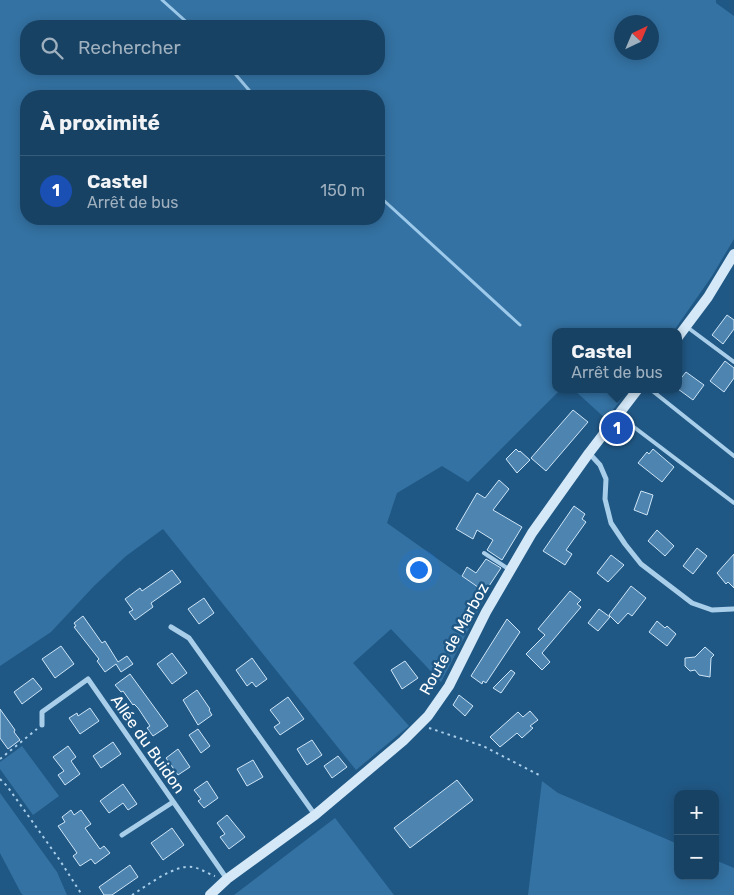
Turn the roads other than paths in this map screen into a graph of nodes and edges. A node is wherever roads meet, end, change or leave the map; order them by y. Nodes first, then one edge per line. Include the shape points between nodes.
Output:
1 (734, 255) edge
2 (687, 326) junction
3 (682, 332) edge
4 (734, 362) edge
5 (635, 393) edge
6 (655, 393) edge
7 (618, 415) junction
8 (590, 453) junction
9 (734, 456) edge
10 (734, 503) edge
11 (484, 553) dead end
12 (510, 570) junction
13 (733, 609) edge
14 (171, 627) dead end
15 (42, 725) road end
16 (173, 802) junction
17 (315, 815) junction
18 (122, 835) dead end
19 (225, 876) junction
20 (201, 895) edge
21 (210, 895) edge

1 - 2 main road
2 - 3 main road
2 - 4 lane
5 - 7 main road, Route de Marboz
6 - 9 lane
7 - 8 main road, Route de Marboz
7 - 10 lane
8 - 12 main road, Route de Marboz via 532,533
8 - 13 street via 600,464 606,479 605,499 611,523 641,564 692,602 712,610
11 - 12 lane
12 - 17 main road, Route de Marboz via 449,686 420,725
14 - 17 street via 189,638
15 - 16 street, Allée du Buidon via 42,712 88,679
16 - 18 street
16 - 19 street, Allée du Buidon
17 - 19 main road, Route de Marboz
19 - 20 main road, Route de Marboz
19 - 21 main road, Route de Marboz

